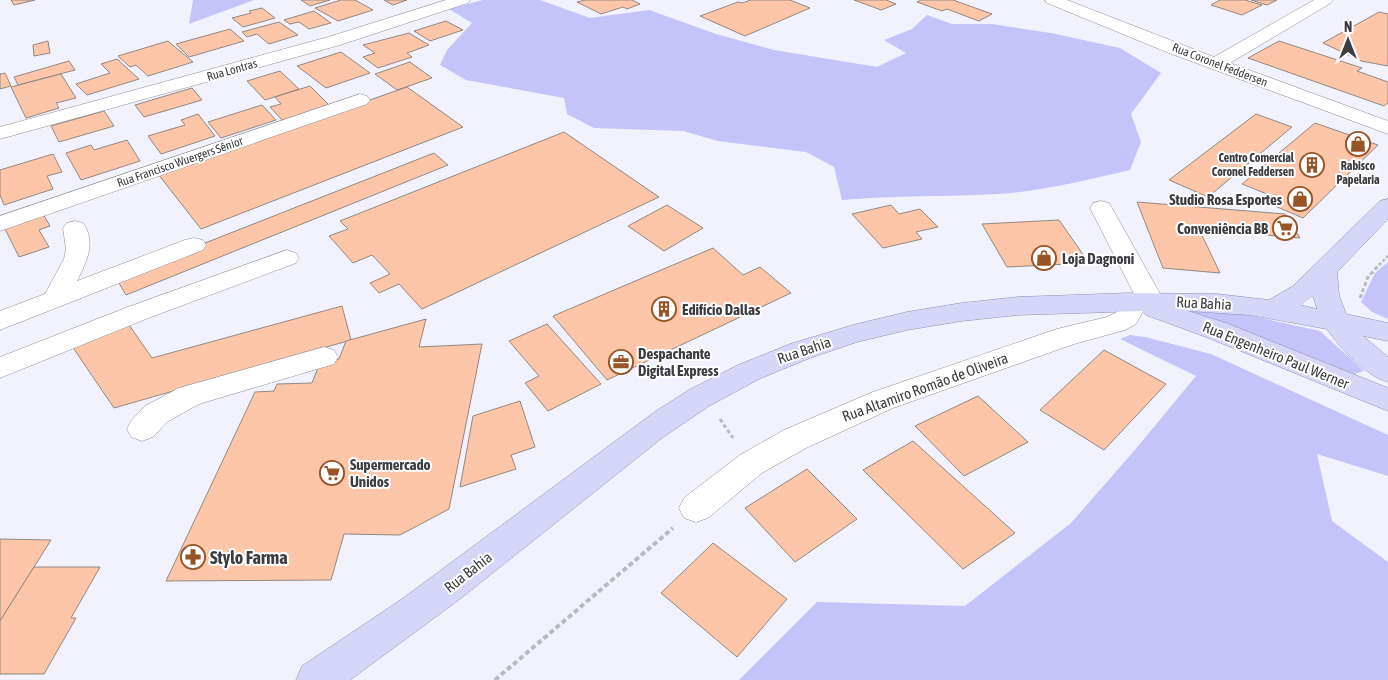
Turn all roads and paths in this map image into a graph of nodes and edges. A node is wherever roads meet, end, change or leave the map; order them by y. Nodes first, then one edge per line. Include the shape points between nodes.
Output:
1 (462, 0) edge
2 (1053, 0) edge
3 (1325, 0) edge
4 (1215, 64) junction
5 (360, 100) dead end
6 (1388, 128) edge
7 (0, 133) edge
8 (1388, 206) edge
9 (1101, 208) dead end
10 (0, 224) edge
11 (76, 228) dead end
12 (194, 245) dead end
13 (1388, 256) edge
14 (287, 258) dead end
15 (1324, 268) junction
16 (1360, 299) dead end
17 (55, 300) junction
18 (1143, 301) junction
19 (1275, 309) junction
20 (0, 321) edge
21 (1335, 321) junction
22 (1388, 332) edge
23 (324, 357) dead end
24 (0, 368) edge
25 (1388, 372) edge
26 (1388, 400) edge
27 (142, 429) dead end
28 (696, 508) joint
29 (316, 680) edge
30 (495, 680) edge

1 - 7 street, Rua Lontras via 324,44
2 - 4 street, Rua Coronel Feddersen
3 - 4 street
4 - 6 street, Rua Coronel Feddersen
5 - 10 street, Rua Francisco Wuergers Sênior
8 - 15 main road
9 - 18 street
11 - 17 street via 76,259
12 - 17 street
13 - 16 path via 1368,277
14 - 24 street
15 - 19 main road via 1302,292
15 - 21 main road via 1327,298
17 - 20 street
18 - 19 main road, Rua Bahia
18 - 26 main road, Rua Engenheiro Paul Werner
18 - 28 street, Rua Altamiro Romão de Oliveira via 1127,318 1115,324 1067,336 883,400 795,439 751,464
18 - 29 main road, Rua Bahia via 1021,305 916,319 832,340 743,374 652,429 428,604
19 - 21 main road, Rua Bahia
21 - 22 main road, Rua Bahia
21 - 25 main road via 1350,341
23 - 27 street via 189,396 156,414
28 - 30 path

